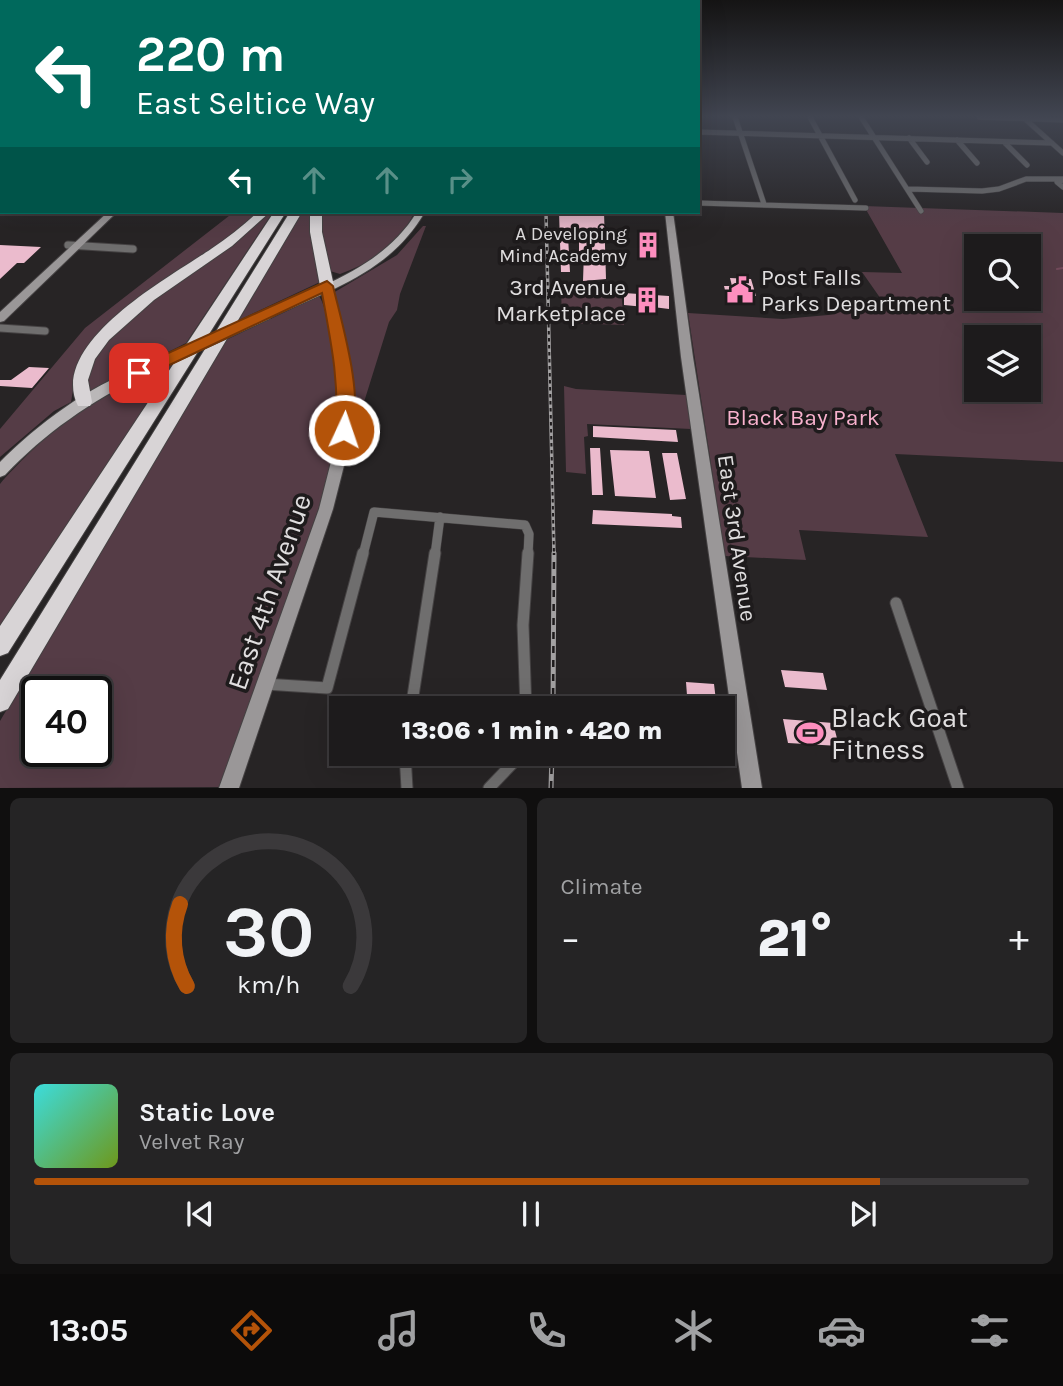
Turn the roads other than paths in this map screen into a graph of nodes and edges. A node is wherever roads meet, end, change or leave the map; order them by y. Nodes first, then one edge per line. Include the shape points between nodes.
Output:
1 (747, 154) edge
2 (830, 154) edge
3 (886, 154) edge
4 (921, 154) edge
5 (969, 154) edge
6 (1016, 154) edge
7 (927, 162) dead end
8 (977, 163) dead end
9 (1027, 165) dead end
10 (1062, 184) edge
11 (908, 188) junction
12 (855, 200) dead end
13 (700, 203) edge
14 (764, 204) junction
15 (866, 208) dead end
16 (920, 211) dead end
17 (102, 214) edge
18 (111, 214) edge
19 (262, 214) edge
20 (279, 214) edge
21 (295, 214) edge
22 (316, 214) edge
23 (420, 214) edge
24 (669, 214) edge
25 (72, 245) junction
26 (134, 249) dead end
27 (327, 286) junction
28 (0, 309) edge
29 (0, 318) edge
30 (0, 328) edge
31 (45, 331) dead end
32 (84, 402) junction
33 (0, 471) edge
34 (440, 517) junction
35 (896, 603) dead end
36 (0, 645) edge
37 (265, 684) junction
38 (413, 696) edge
39 (526, 696) edge
40 (0, 701) edge
41 (406, 766) edge
42 (510, 766) edge
43 (229, 788) edge
44 (407, 788) edge
45 (489, 788) edge
46 (752, 788) edge
47 (958, 788) edge

1 - 14 street
2 - 12 street
3 - 11 street
4 - 7 street
5 - 8 street
6 - 9 street
10 - 11 street via 1039,178 991,190
11 - 16 street
13 - 14 street
14 - 15 street
17 - 25 street
18 - 25 street
19 - 32 highway via 110,329 91,354 82,376
20 - 36 highway
21 - 40 highway
22 - 27 highway
23 - 27 main road via 392,250
24 - 46 street, East 3rd Avenue
25 - 26 street
25 - 28 street
25 - 29 street
27 - 32 main road, bridge
27 - 37 street, East 4th Avenue via 346,389 342,446 329,498
30 - 31 street
32 - 33 main road
34 - 37 street via 374,512 327,688
34 - 38 street
34 - 39 street via 521,523 529,530 523,625
35 - 47 street
37 - 43 street, East 4th Avenue
41 - 44 street
42 - 45 street

